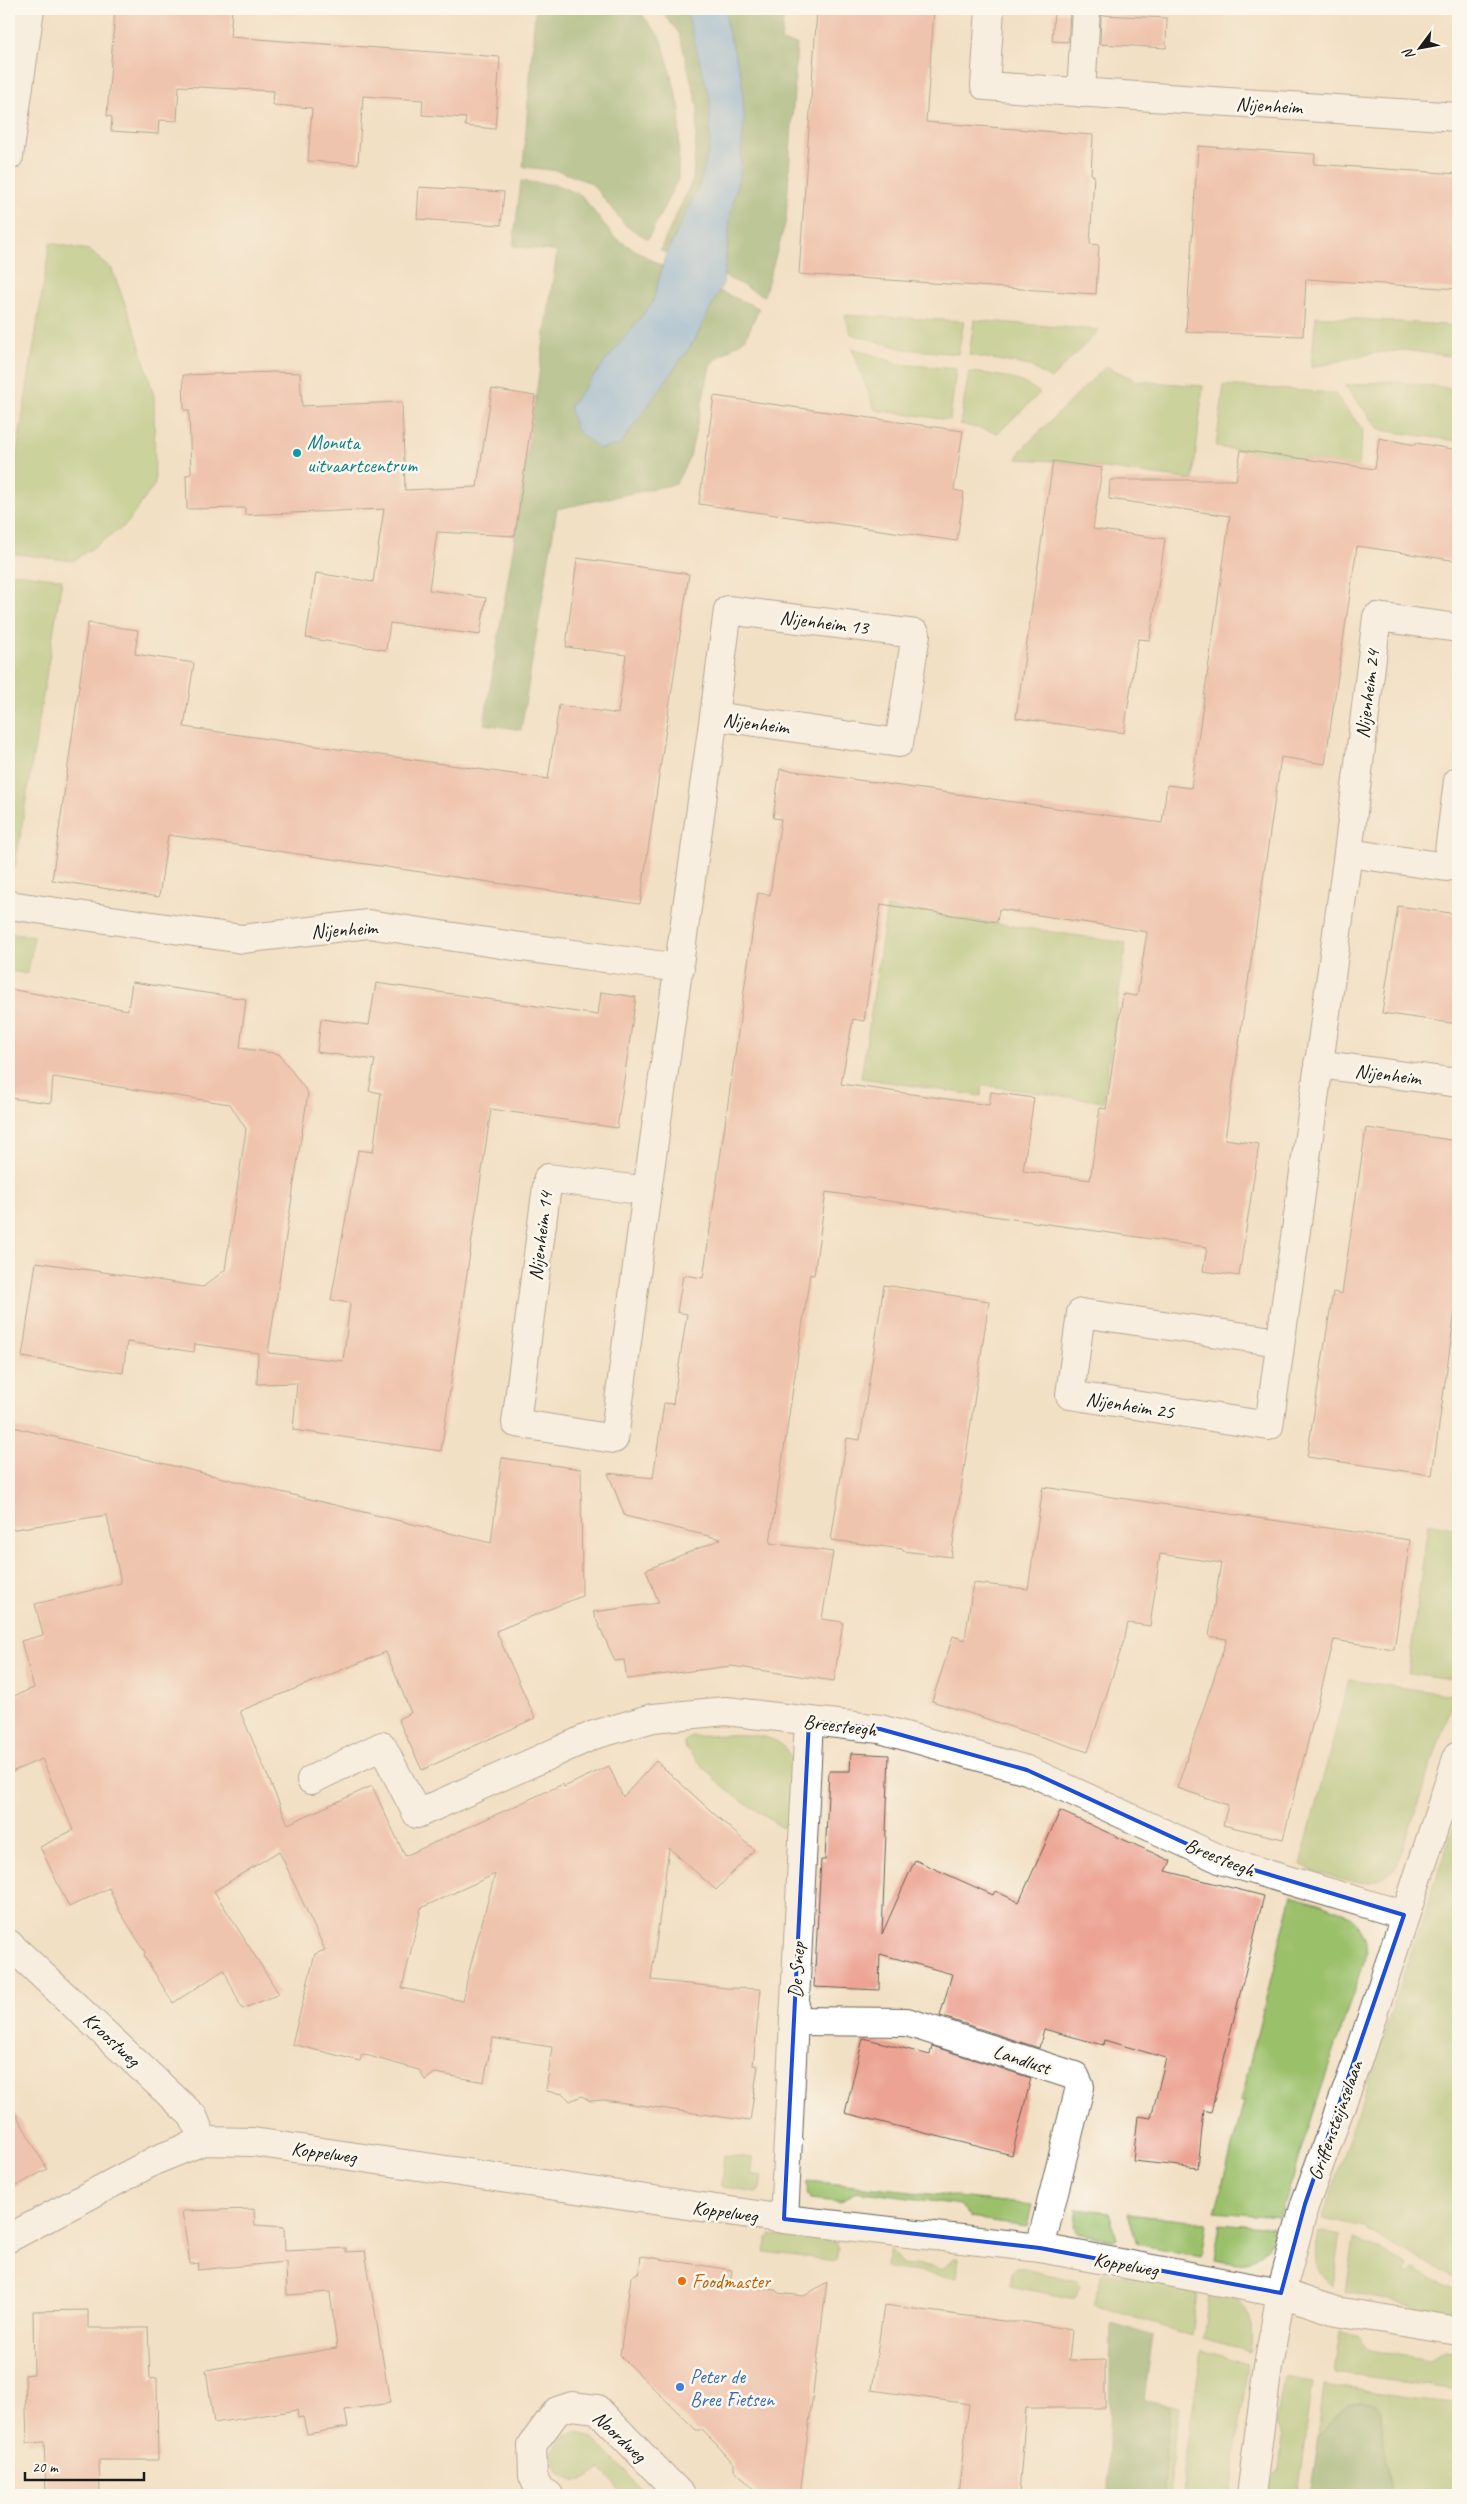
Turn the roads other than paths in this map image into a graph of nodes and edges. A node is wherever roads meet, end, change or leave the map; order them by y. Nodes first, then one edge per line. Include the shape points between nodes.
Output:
1 (30, 9) edge
2 (990, 9) edge
3 (1086, 9) edge
4 (14, 78) edge
5 (1081, 93) junction
6 (1458, 117) edge
7 (9, 156) edge
8 (1458, 628) edge
9 (714, 716) junction
10 (900, 743) joint
11 (1458, 781) edge
12 (1348, 853) junction
13 (9, 905) edge
14 (680, 968) junction
15 (1318, 1064) junction
16 (1458, 1083) edge
17 (647, 1191) junction
18 (1279, 1342) junction
19 (809, 1721) junction
20 (1458, 1755) edge
21 (311, 1780) dead end
22 (1404, 1915) junction
23 (9, 1944) edge
24 (794, 2021) junction
25 (203, 2141) junction
26 (784, 2219) junction
27 (9, 2238) edge
28 (1040, 2248) junction
29 (1281, 2293) junction
30 (1458, 2331) edge
31 (549, 2495) edge
32 (680, 2495) edge
33 (1251, 2495) edge

1 - 4 street
2 - 5 street, Nijenheim via 985,86
3 - 5 street
4 - 7 street
5 - 6 street, Nijenheim
8 - 12 street, Nijenheim 24 via 1377,616
9 - 10 street, Nijenheim
9 - 10 street, Nijenheim 13 via 728,610 916,634
9 - 14 street, Nijenheim
11 - 12 street via 1447,867
12 - 15 street, Nijenheim 24
13 - 14 street, Nijenheim via 242,940 368,924
14 - 17 street, Nijenheim
15 - 16 street, Nijenheim
15 - 18 street, Nijenheim 25
17 - 17 street, Nijenheim 14 via 548,1178 516,1423 614,1439
18 - 18 street, Nijenheim 25 via 1080,1313 1070,1396 1269,1426
19 - 21 street, Breesteegh via 726,1711 653,1718 594,1735 417,1814 382,1746
19 - 22 street, Breesteegh via 880,1729 1027,1770 1224,1861
19 - 24 street, De Snep
20 - 22 street, Griffensteijnselaan
22 - 29 street, Griffensteijnselaan via 1357,2062 1305,2204
23 - 25 street, Kroostweg via 193,2116
24 - 26 street, De Snep
24 - 28 street, Landlust via 907,2022 1075,2076 1080,2087
25 - 26 street, Koppelweg via 253,2142
25 - 27 street, Koppelweg via 156,2160
26 - 28 street, Koppelweg
28 - 29 street, Koppelweg
29 - 30 street, Koppelweg via 1336,2311
29 - 33 street, Griffensteijnselaan
31 - 32 street, Noordweg via 539,2489 533,2476 532,2445 557,2411 572,2406 597,2409

